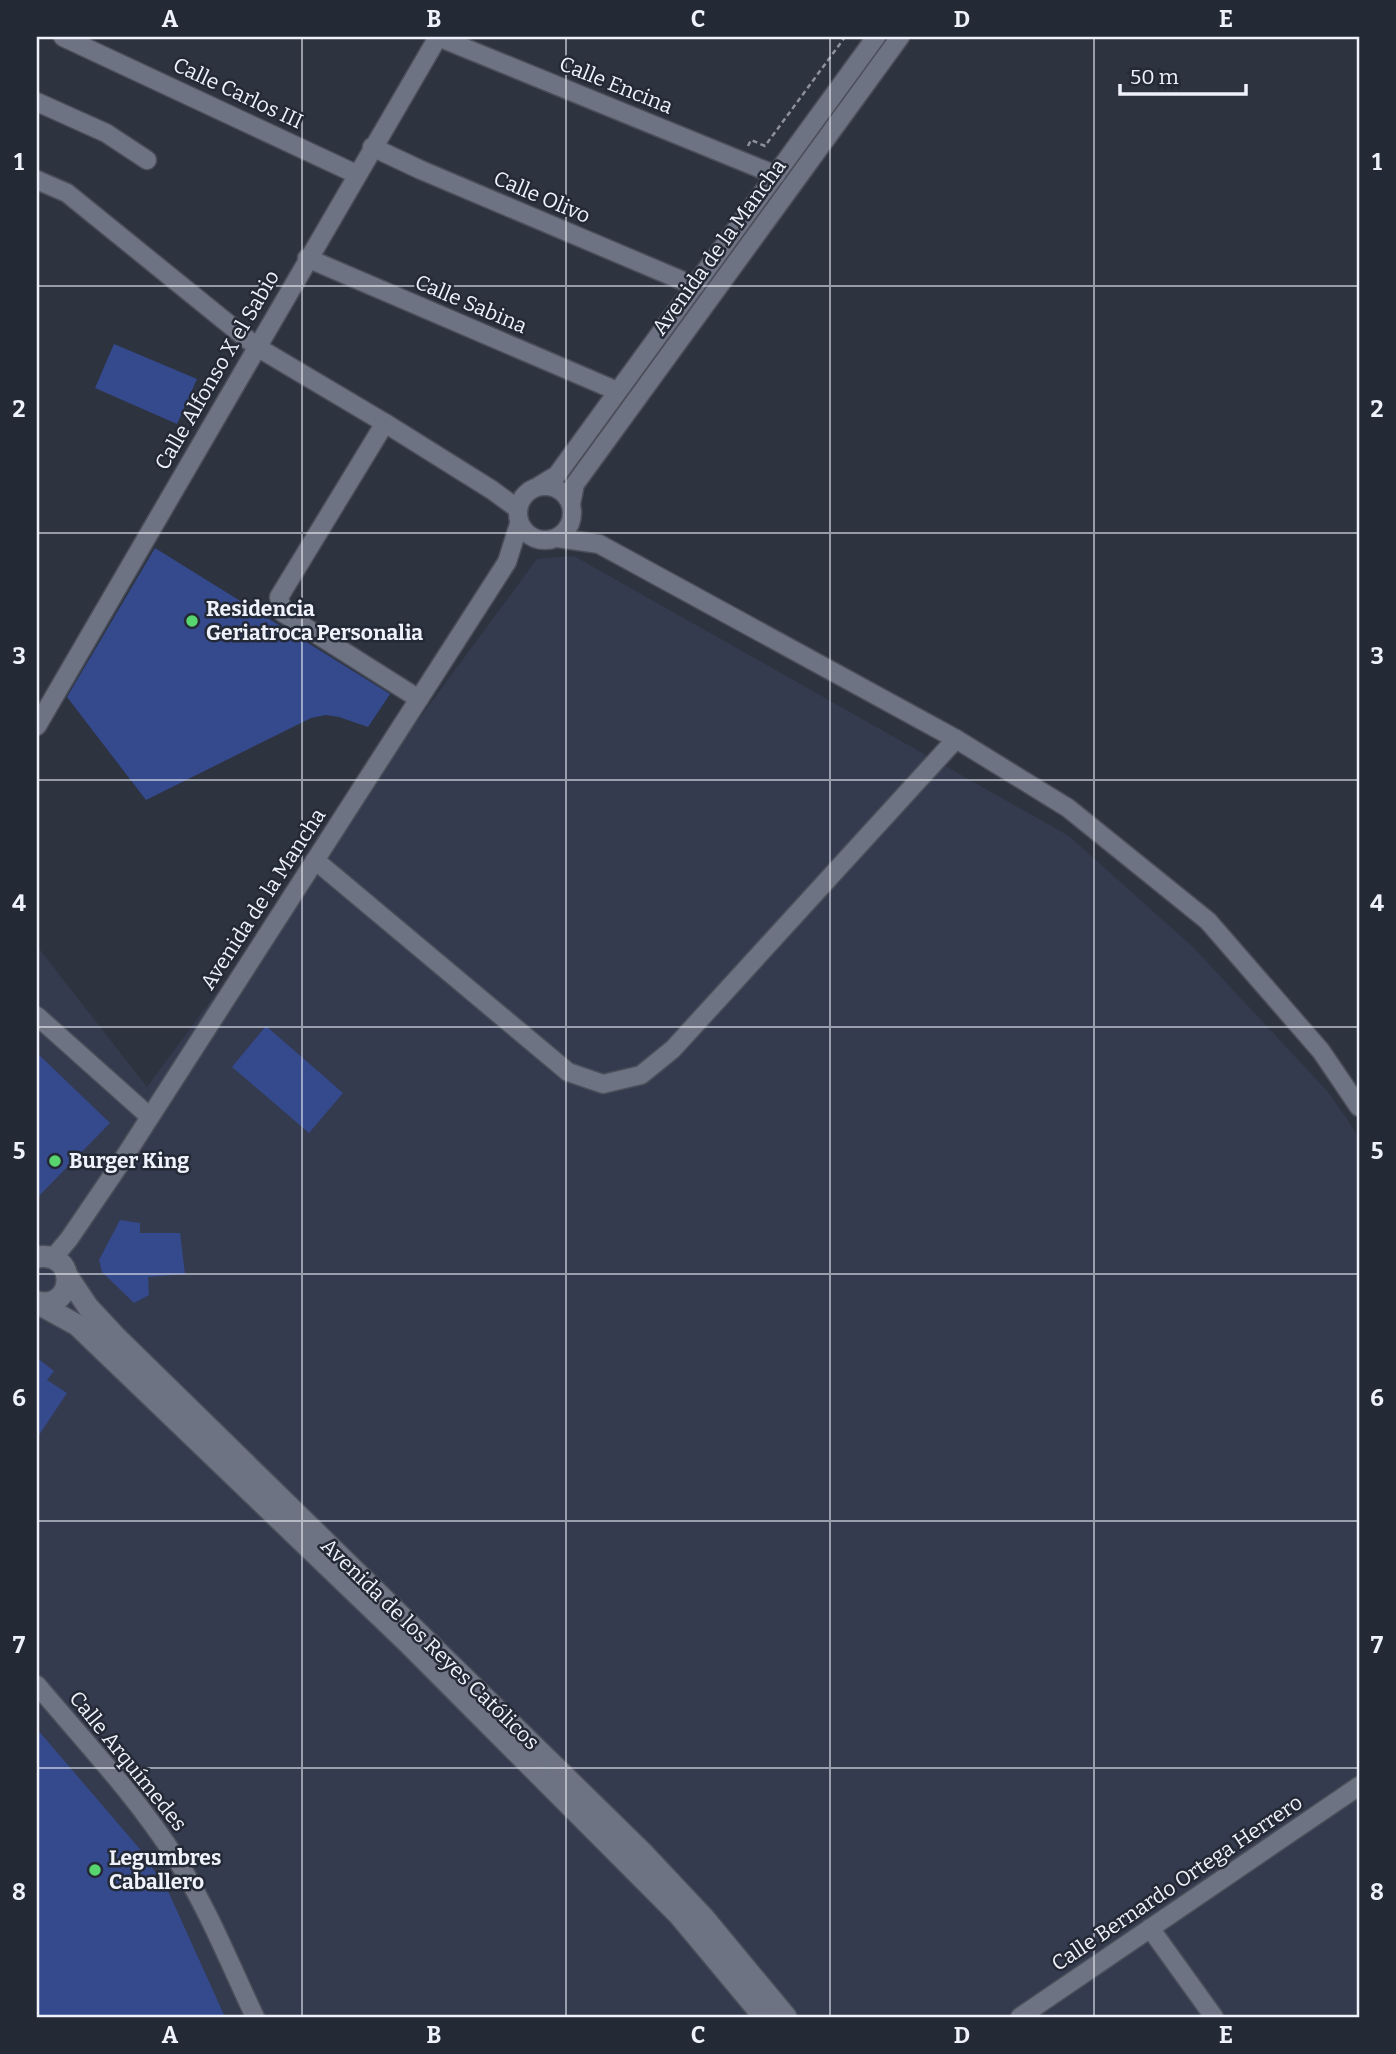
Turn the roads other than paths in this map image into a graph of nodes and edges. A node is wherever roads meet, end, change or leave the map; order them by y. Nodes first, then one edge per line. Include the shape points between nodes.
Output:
1 (63, 37) edge
2 (438, 37) edge
3 (876, 37) edge
4 (900, 37) edge
5 (37, 102) edge
6 (372, 147) junction
7 (146, 160) dead end
8 (356, 174) junction
9 (776, 175) junction
10 (37, 180) edge
11 (307, 258) junction
12 (695, 286) junction
13 (257, 347) junction
14 (618, 391) junction
15 (385, 423) junction
16 (525, 504) junction
17 (572, 510) junction
18 (534, 538) junction
19 (558, 538) junction
20 (598, 544) junction
21 (507, 562) junction
22 (419, 699) junction
23 (37, 726) edge
24 (956, 740) junction
25 (315, 860) junction
26 (37, 1016) edge
27 (1359, 1107) edge
28 (150, 1117) junction
29 (43, 1256) edge
30 (68, 1277) junction
31 (37, 1302) edge
32 (37, 1685) edge
33 (1359, 1786) edge
34 (1150, 1928) junction
35 (255, 2017) edge
36 (764, 2017) edge
37 (786, 2017) edge
38 (1020, 2017) edge
39 (1214, 2017) edge

1 - 8 street, Calle Carlos III
2 - 6 street, Calle Alfonso X el Sabio
2 - 9 street, Calle Encina
3 - 9 street, Avenida de la Mancha
4 - 17 street, Avenida de la Mancha via 575,484
5 - 7 street via 106,133
6 - 8 street, Calle Alfonso X el Sabio
6 - 12 street, Calle Olivo
8 - 11 street, Calle Alfonso X el Sabio
9 - 12 street, Avenida de la Mancha
10 - 13 street via 67,193
11 - 13 street, Calle Alfonso X el Sabio
11 - 14 street, Calle Sabina
12 - 14 street, Avenida de la Mancha
13 - 15 street
13 - 23 street, Calle Alfonso X el Sabio
14 - 16 street, Avenida de la Mancha via 557,475
15 - 16 street via 492,490
15 - 22 street via 279,597 283,613
16 - 17 street via 547,485 562,491
16 - 18 street via 528,535
16 - 21 street, Avenida de la Mancha
17 - 19 street via 570,525
17 - 20 street
18 - 19 street
18 - 21 street, Avenida de la Mancha
19 - 20 street
20 - 24 street
21 - 22 street, Avenida de la Mancha
22 - 25 street, Avenida de la Mancha
24 - 25 street via 673,1049 641,1075 603,1084 568,1072
24 - 27 street via 1069,808 1209,921 1321,1051
25 - 28 street, Avenida de la Mancha
26 - 28 street
28 - 29 street, Avenida de la Mancha via 77,1227
29 - 30 street, Avenida de los Reyes Católicos via 60,1262
30 - 31 street via 57,1300
30 - 37 street, Avenida de los Reyes Católicos via 88,1307 134,1354 642,1852
31 - 36 street, Avenida de los Reyes Católicos via 77,1325 408,1643 679,1915
32 - 35 street, Calle Arquímedes via 142,1810 177,1860
33 - 34 street, Calle Bernardo Ortega Herrero
34 - 38 street, Calle Bernardo Ortega Herrero
34 - 39 street

